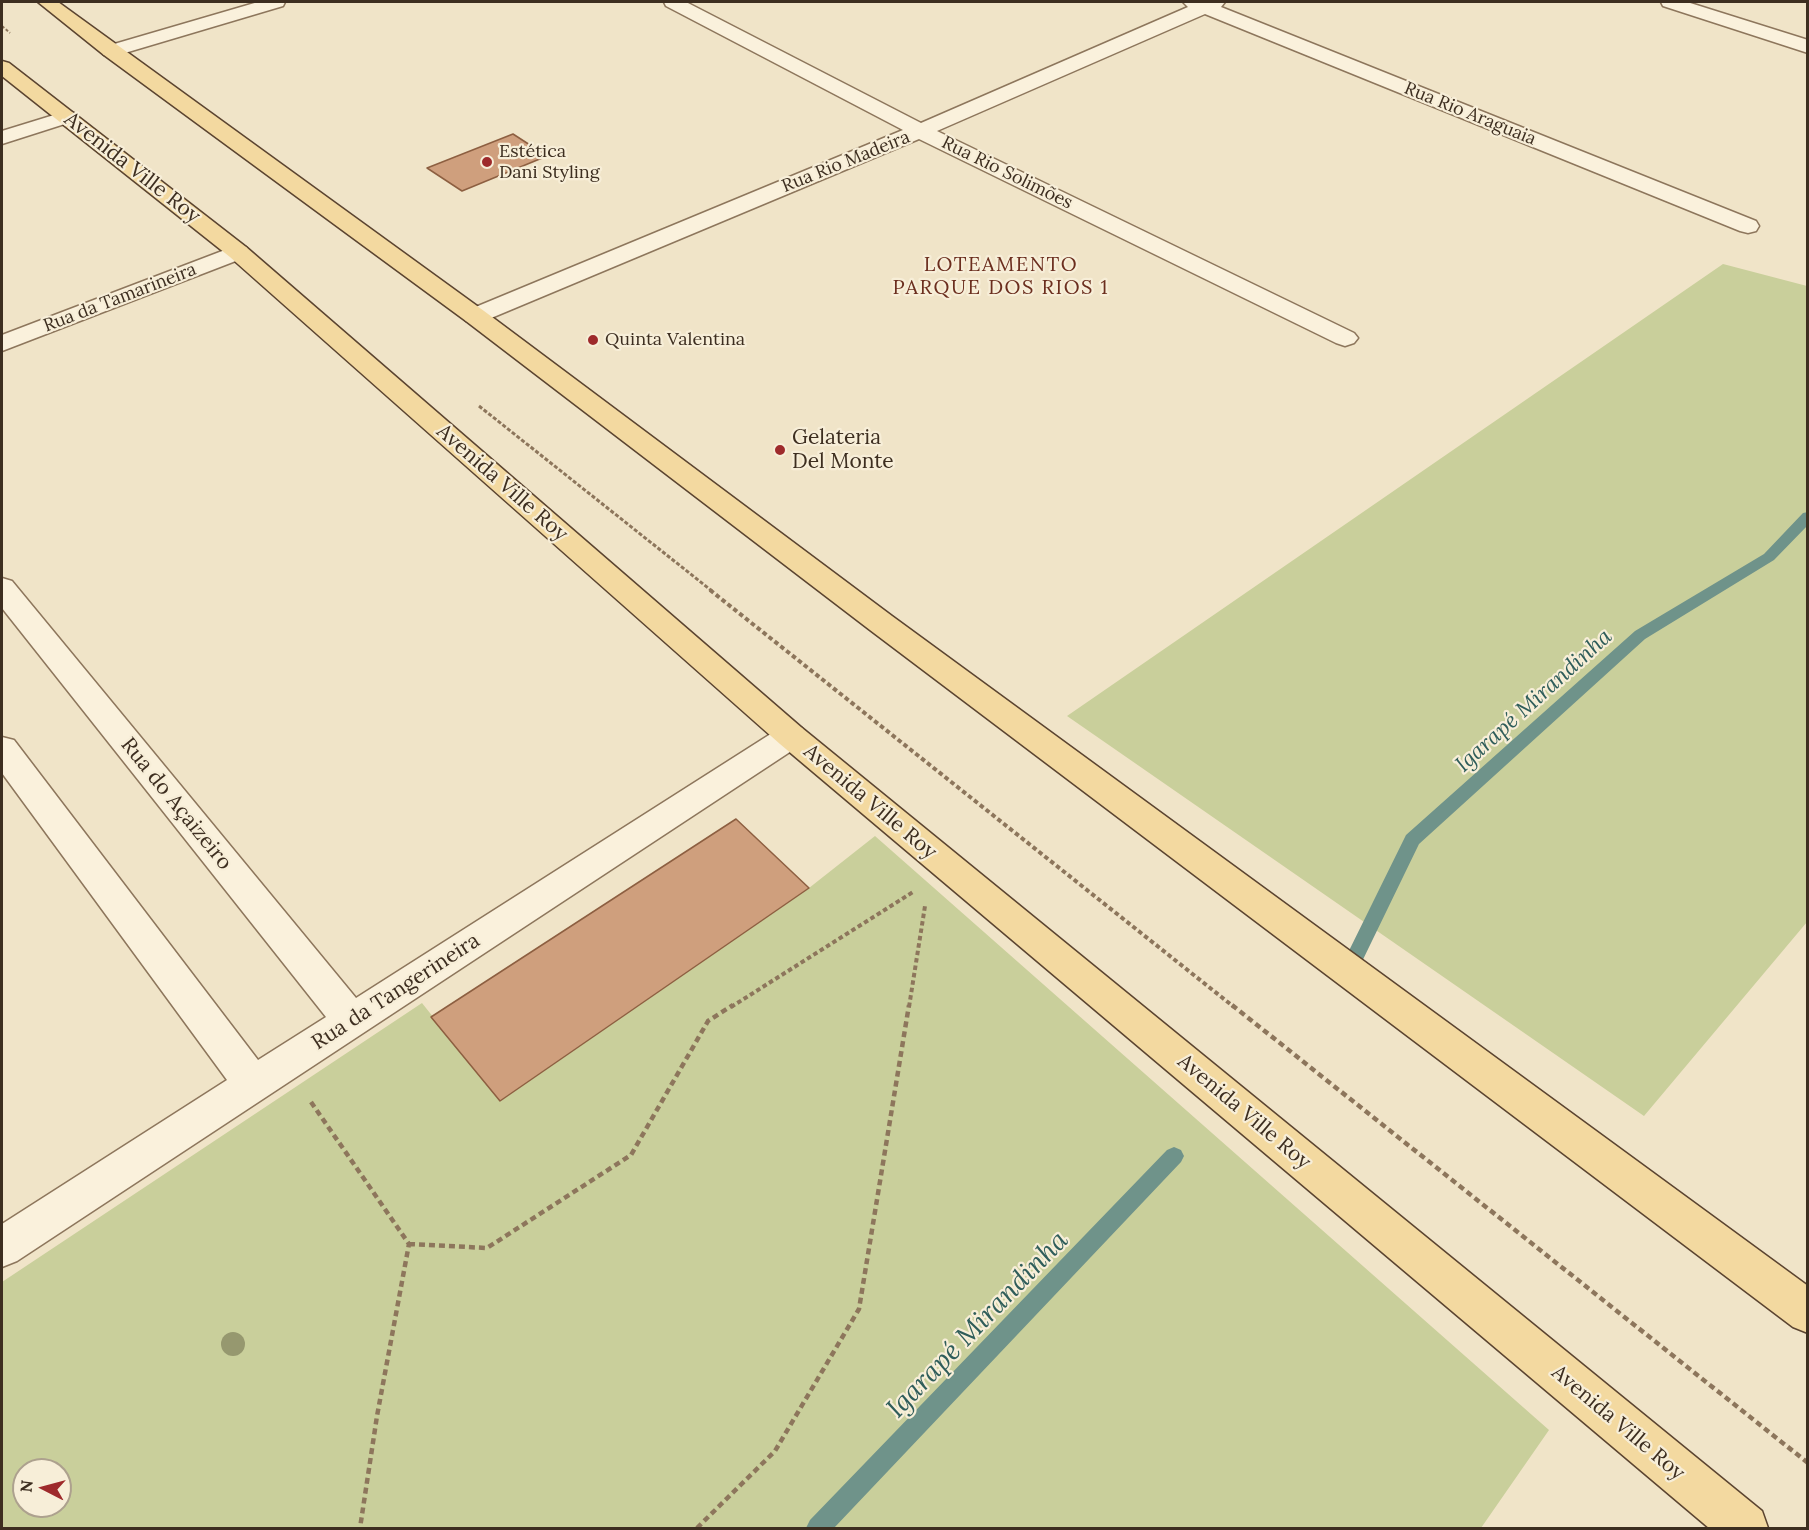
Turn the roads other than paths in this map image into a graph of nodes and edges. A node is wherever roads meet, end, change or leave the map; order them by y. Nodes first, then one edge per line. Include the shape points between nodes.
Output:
1 (47, 2) edge
2 (276, 2) edge
3 (673, 2) edge
4 (1670, 2) edge
5 (1204, 3) edge
6 (1808, 47) edge
7 (111, 51) junction
8 (2, 67) edge
9 (67, 117) junction
10 (920, 131) junction
11 (2, 138) edge
12 (1748, 226) dead end
13 (238, 252) junction
14 (474, 316) junction
15 (1345, 338) dead end
16 (2, 344) edge
17 (2, 588) edge
18 (791, 736) junction
19 (2, 749) edge
20 (351, 1020) junction
21 (269, 1075) junction
22 (2, 1247) edge
23 (1808, 1312) edge
24 (1745, 1528) edge

1 - 7 main road
2 - 7 street
3 - 10 street, Rua Rio Solimões
4 - 6 street
5 - 10 street, Rua Rio Madeira
5 - 12 street, Rua Rio Araguaia
7 - 14 main road
8 - 9 main road, Avenida Ville Roy
9 - 11 street
9 - 13 main road, Avenida Ville Roy
10 - 14 street, Rua Rio Madeira
10 - 15 street, Rua Rio Solimões
13 - 16 street, Rua da Tamarineira
13 - 18 main road, Avenida Ville Roy
14 - 23 main road via 890,631
17 - 20 street, Rua do Açaizeiro
18 - 20 street, Rua da Tangerineira
18 - 24 main road, Avenida Ville Roy
19 - 21 street
20 - 21 street, Rua da Tangerineira
21 - 22 street, Rua da Tangerineira

